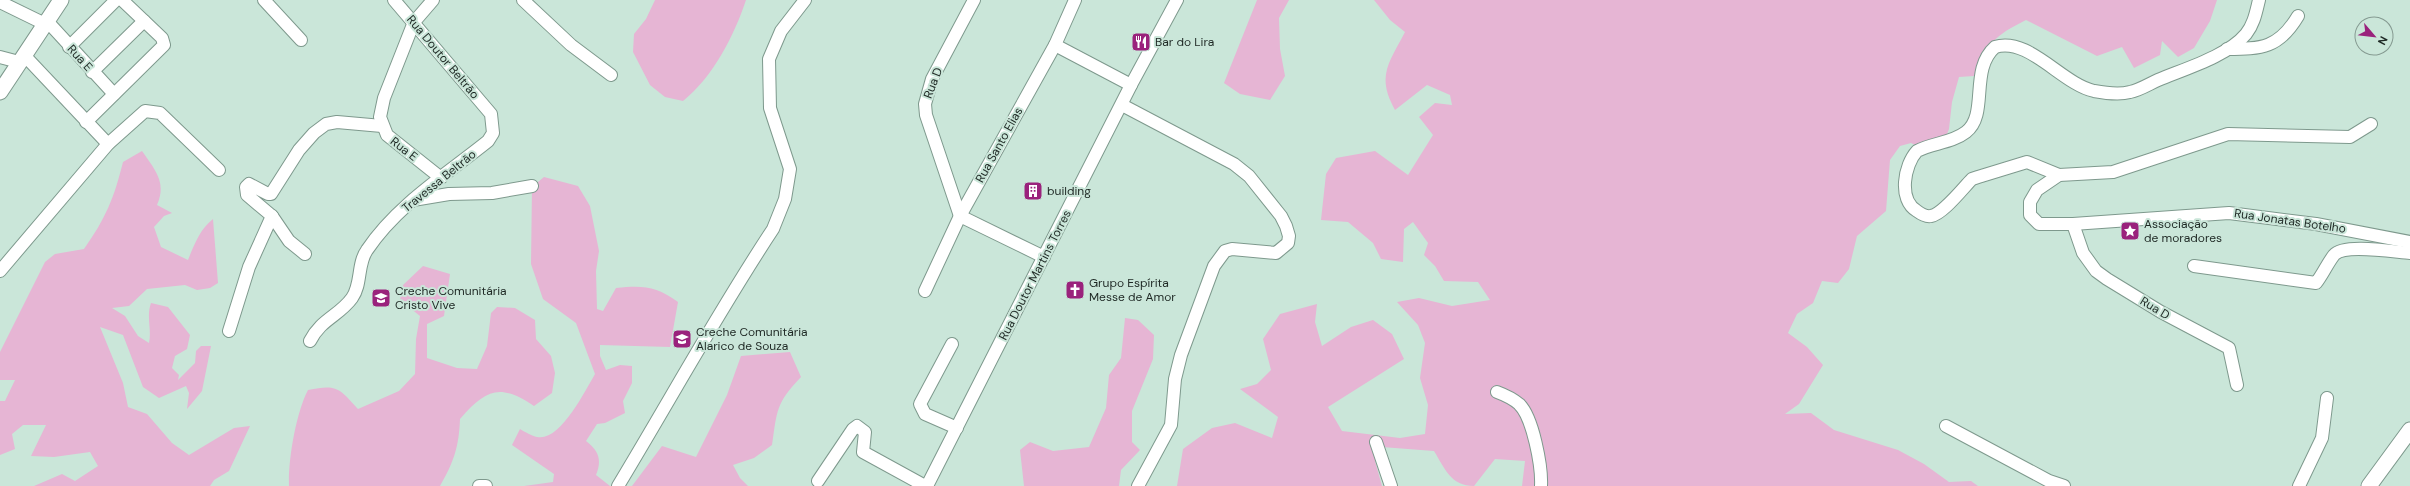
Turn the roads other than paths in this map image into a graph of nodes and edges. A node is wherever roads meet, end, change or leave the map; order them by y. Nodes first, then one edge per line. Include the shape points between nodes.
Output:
1 (61, 0) edge
2 (116, 0) edge
3 (122, 0) edge
4 (264, 0) edge
5 (394, 0) edge
6 (433, 0) edge
7 (523, 0) edge
8 (805, 0) edge
9 (974, 0) edge
10 (1075, 0) edge
11 (1177, 0) edge
12 (2259, 0) edge
13 (0, 2) edge
14 (2298, 16) dead end
15 (144, 21) junction
16 (46, 22) junction
17 (414, 22) junction
18 (301, 40) dead end
19 (1055, 45) junction
20 (69, 47) junction
21 (2228, 49) junction
22 (0, 57) edge
23 (21, 59) junction
24 (92, 72) junction
25 (611, 75) dead end
26 (1131, 85) junction
27 (0, 92) edge
28 (114, 94) junction
29 (1122, 105) junction
30 (491, 114) joint
31 (86, 122) junction
32 (2371, 124) dead end
33 (382, 126) junction
34 (108, 144) junction
35 (219, 170) dead end
36 (2059, 175) junction
37 (441, 178) junction
38 (532, 186) dead end
39 (413, 200) junction
40 (272, 216) junction
41 (960, 216) junction
42 (2073, 224) junction
43 (2410, 242) edge
44 (2410, 253) edge
45 (305, 254) dead end
46 (1044, 257) junction
47 (2194, 266) dead end
48 (0, 271) edge
49 (925, 291) dead end
50 (229, 331) dead end
51 (310, 341) dead end
52 (952, 344) dead end
53 (2238, 386) dead end
54 (1497, 392) dead end
55 (2327, 398) dead end
56 (1946, 426) dead end
57 (957, 428) junction
58 (2410, 430) edge
59 (1376, 442) dead end
60 (818, 481) dead end
61 (618, 486) edge
62 (926, 486) edge
63 (1138, 486) edge
64 (1391, 486) edge
65 (1541, 486) edge
66 (2064, 486) edge
67 (2299, 486) edge
68 (2369, 486) edge

1 - 16 main road
2 - 20 street
3 - 15 street
4 - 18 street
5 - 17 street, Rua Doutor Beltrão
6 - 17 street
7 - 25 street via 571,45
8 - 61 street via 781,30 769,59 770,108 790,169 780,212 773,229 706,334
9 - 41 street, Rua D via 932,79 925,104 926,115
10 - 19 street, Rua Santo Elias
11 - 26 street, Rua Doutor Martins Torres
12 - 21 street via 2253,22 2246,34
13 - 16 street
14 - 21 street via 2284,37 2272,44 2254,49
15 - 24 street
15 - 28 street via 164,42 162,48
16 - 20 street, Rua E
16 - 23 main road
17 - 30 street, Rua Doutor Beltrão
17 - 33 street, Rua E via 384,98 380,112
19 - 26 street
19 - 41 street, Rua Santo Elias
20 - 24 street, Rua E
21 - 36 street via 2130,92 2112,93 2092,90 2077,84 2028,52 2011,45 1994,47 1982,64 1977,112 1973,123 1959,136 1923,148 1912,156 1905,185 1907,201 1913,209 1931,216 1943,209 1972,179 1978,177 2027,162
22 - 23 street
23 - 27 main road
23 - 31 street
24 - 28 street, Rua E
26 - 29 street, Rua Doutor Martins Torres
28 - 31 street
29 - 46 street, Rua Doutor Martins Torres
29 - 63 street via 1242,171 1281,216 1289,236 1288,243 1276,253 1232,249 1225,251 1214,266 1181,355 1175,379 1172,425
30 - 37 street, Travessa Beltrão via 493,133 488,141
31 - 34 street
32 - 36 street via 2350,137 2228,134 2113,172
33 - 37 street, Rua E via 390,139
33 - 40 street via 337,122 326,124 299,150 274,192 268,194 249,184 246,187 247,195
34 - 35 street via 145,111 160,113
34 - 48 street
36 - 42 street, Rua Jonatas Botelho via 2037,190 2030,202 2030,215 2039,224
37 - 39 street, Travessa Beltrão
38 - 39 street via 492,193 449,194
39 - 51 street, Travessa Beltrão via 366,250 356,292 350,301 322,322
40 - 45 street via 289,241
40 - 50 street via 250,267
41 - 46 street
41 - 49 street, Rua Santo Elias
42 - 43 street, Rua Jonatas Botelho via 2229,212 2316,224
42 - 53 street, Rua D via 2083,253 2096,271 2161,312 2229,348
44 - 47 street via 2342,250 2335,254 2325,273 2316,283
46 - 57 street, Rua Doutor Martins Torres
52 - 57 street via 920,404 925,414
54 - 65 street via 1508,396 1523,410 1540,457
55 - 67 street via 2322,438
56 - 66 street via 2036,475
57 - 62 street, Rua Doutor Martins Torres
58 - 68 main road
59 - 64 street
60 - 62 street via 853,429 858,426 865,432 863,452

